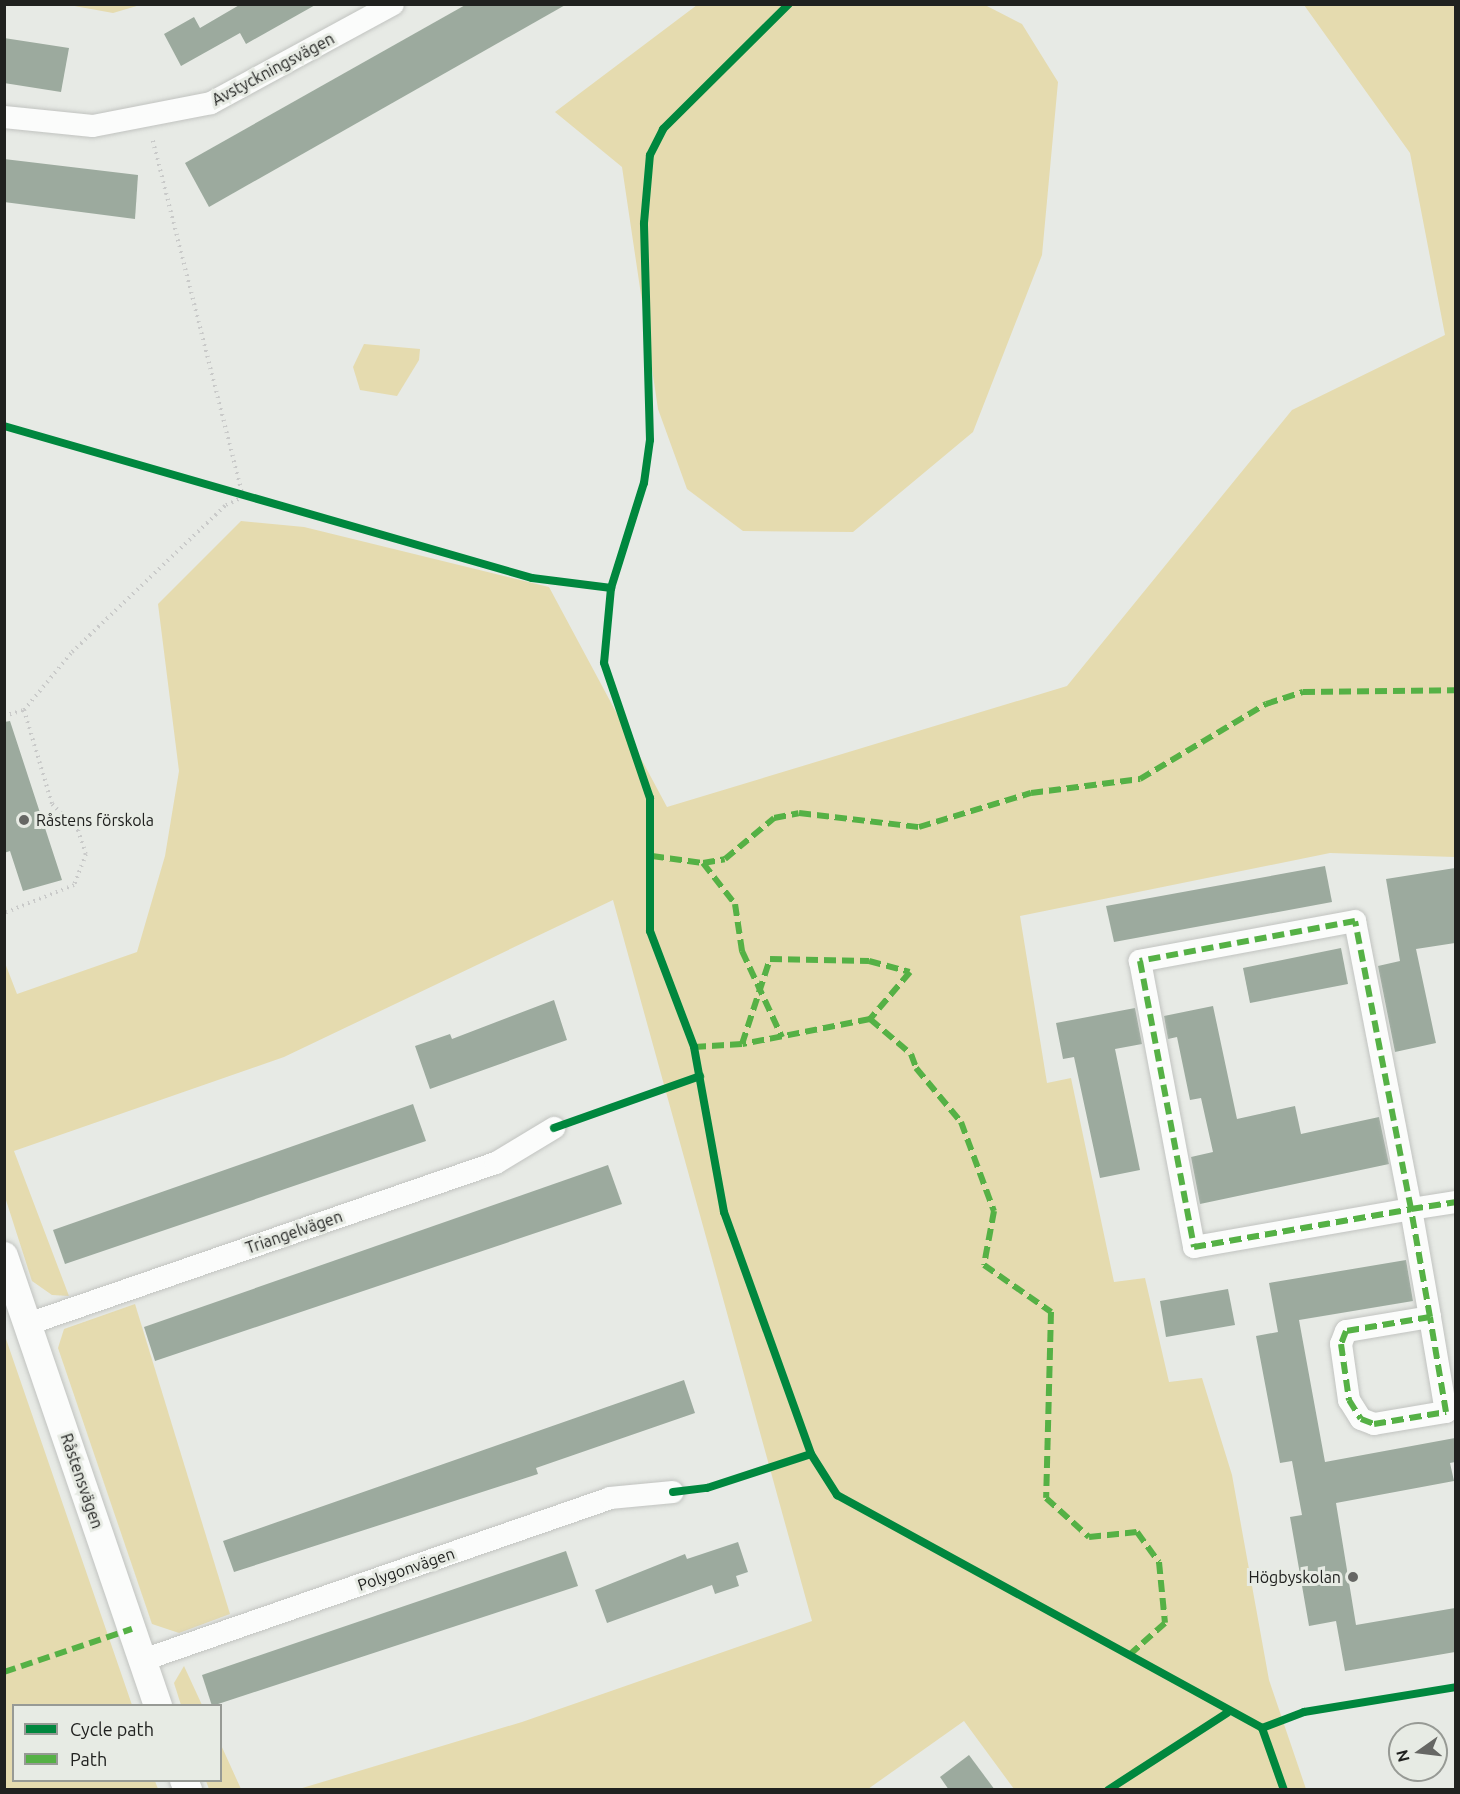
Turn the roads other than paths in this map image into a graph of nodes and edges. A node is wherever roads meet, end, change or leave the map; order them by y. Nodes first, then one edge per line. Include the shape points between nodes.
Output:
1 (393, 4) edge
2 (4, 117) edge
3 (554, 1128) dead end
4 (1455, 1202) edge
5 (1411, 1209) junction
6 (4, 1256) edge
7 (1430, 1317) junction
8 (28, 1323) junction
9 (673, 1492) dead end
10 (142, 1660) junction
11 (157, 1704) edge

1 - 2 street, Avstyckningsvägen via 211,103 148,119 93,126
3 - 8 street, Triangelvägen via 496,1163
4 - 5 street
5 - 5 street via 1194,1247 1140,961 1355,921
5 - 7 street
6 - 8 street, Råstensvägen
7 - 7 street via 1446,1412 1374,1424 1361,1419 1349,1400 1341,1344 1346,1331
8 - 10 street, Råstensvägen
9 - 10 street, Polygonvägen via 610,1498
10 - 11 street, Råstensvägen

